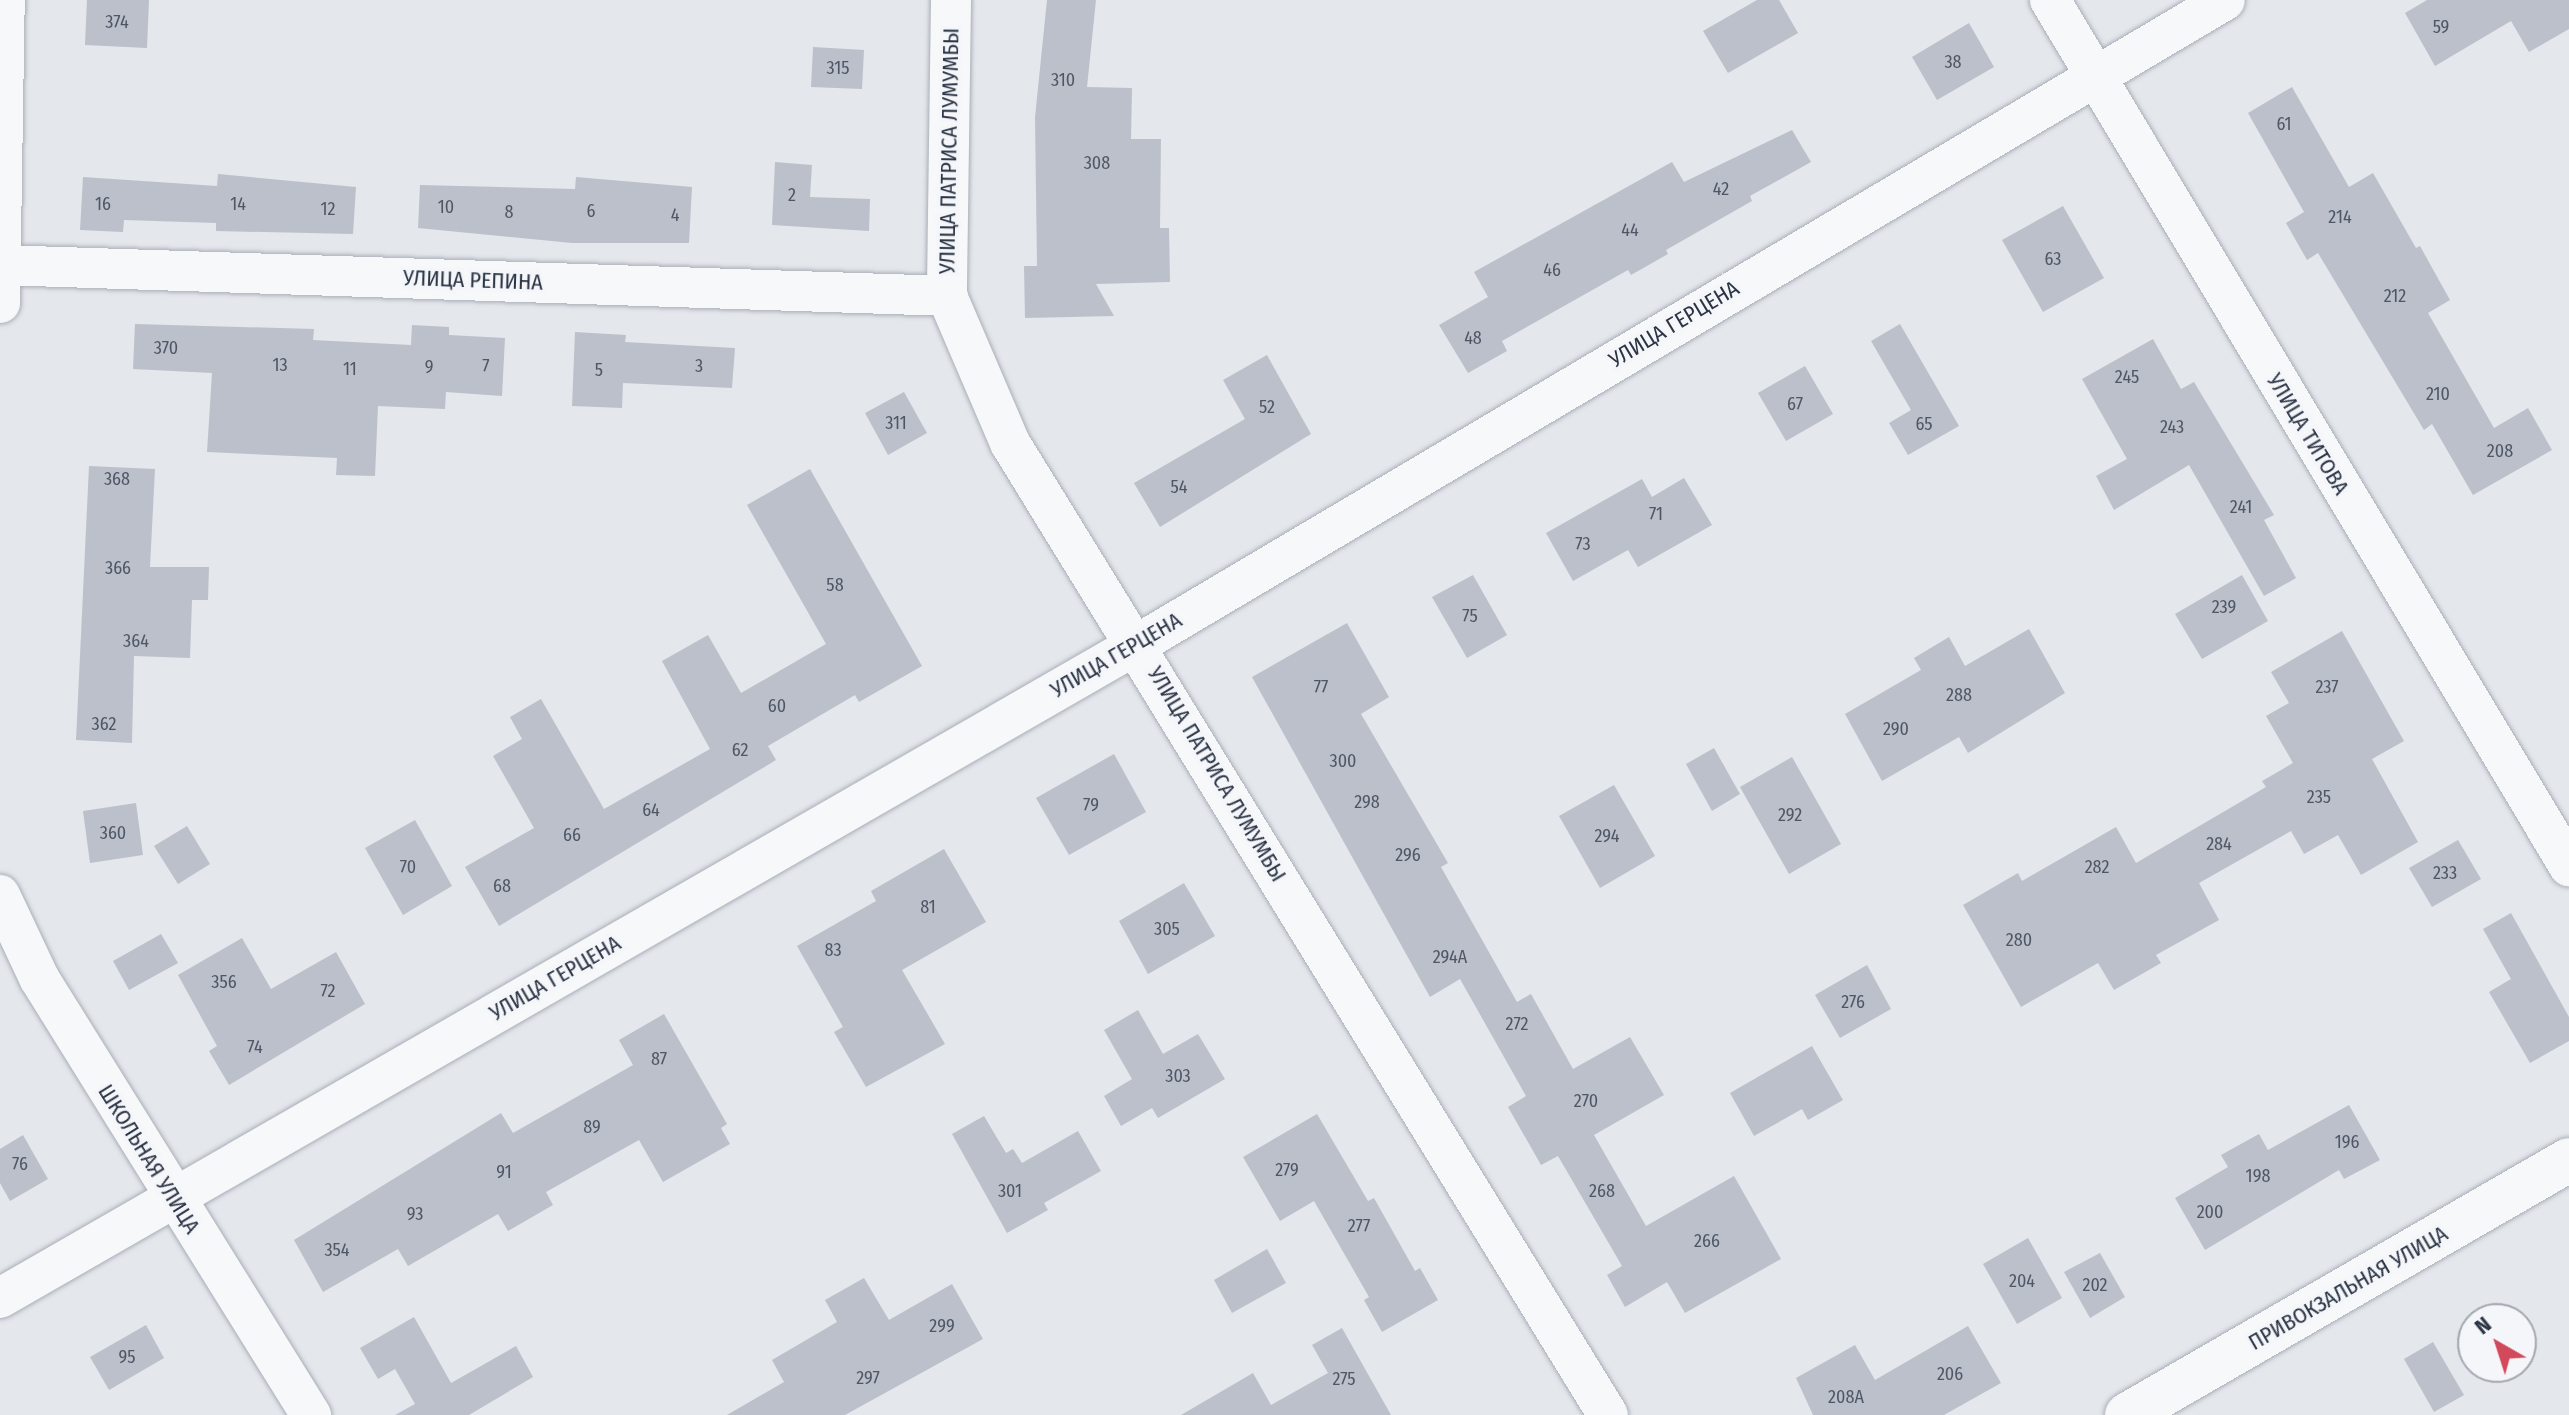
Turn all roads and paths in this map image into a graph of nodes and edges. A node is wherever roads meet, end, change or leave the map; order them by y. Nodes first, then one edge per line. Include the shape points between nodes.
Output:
1 (5, 0) edge
2 (951, 0) edge
3 (2050, 0) edge
4 (2225, 0) edge
5 (2092, 75) junction
6 (0, 277) edge
7 (947, 296) junction
8 (1138, 644) junction
9 (2569, 866) edge
10 (0, 895) edge
11 (2569, 1160) edge
12 (172, 1197) junction
13 (0, 1298) edge
14 (311, 1415) edge
15 (1608, 1415) edge
16 (2127, 1415) edge

1 - 6 street
2 - 7 street, УЛИЦА ПАТРИСА ЛУМУМБЫ
3 - 5 street, УЛИЦА ТИТОВА
4 - 5 street, УЛИЦА ГЕРЦЕНА
5 - 8 street, УЛИЦА ГЕРЦЕНА
5 - 9 street, УЛИЦА ТИТОВА
6 - 7 street, УЛИЦА РЕПИНА
7 - 8 street, УЛИЦА ПАТРИСА ЛУМУМБЫ via 1010,443
8 - 12 street, УЛИЦА ГЕРЦЕНА
8 - 15 street, УЛИЦА ПАТРИСА ЛУМУМБЫ
10 - 12 street, ШКОЛЬНАЯ УЛИЦА via 39,978
11 - 16 street, ПРИВОКЗАЛЬНАЯ УЛИЦА
12 - 13 street, УЛИЦА ГЕРЦЕНА
12 - 14 street, ШКОЛЬНАЯ УЛИЦА

